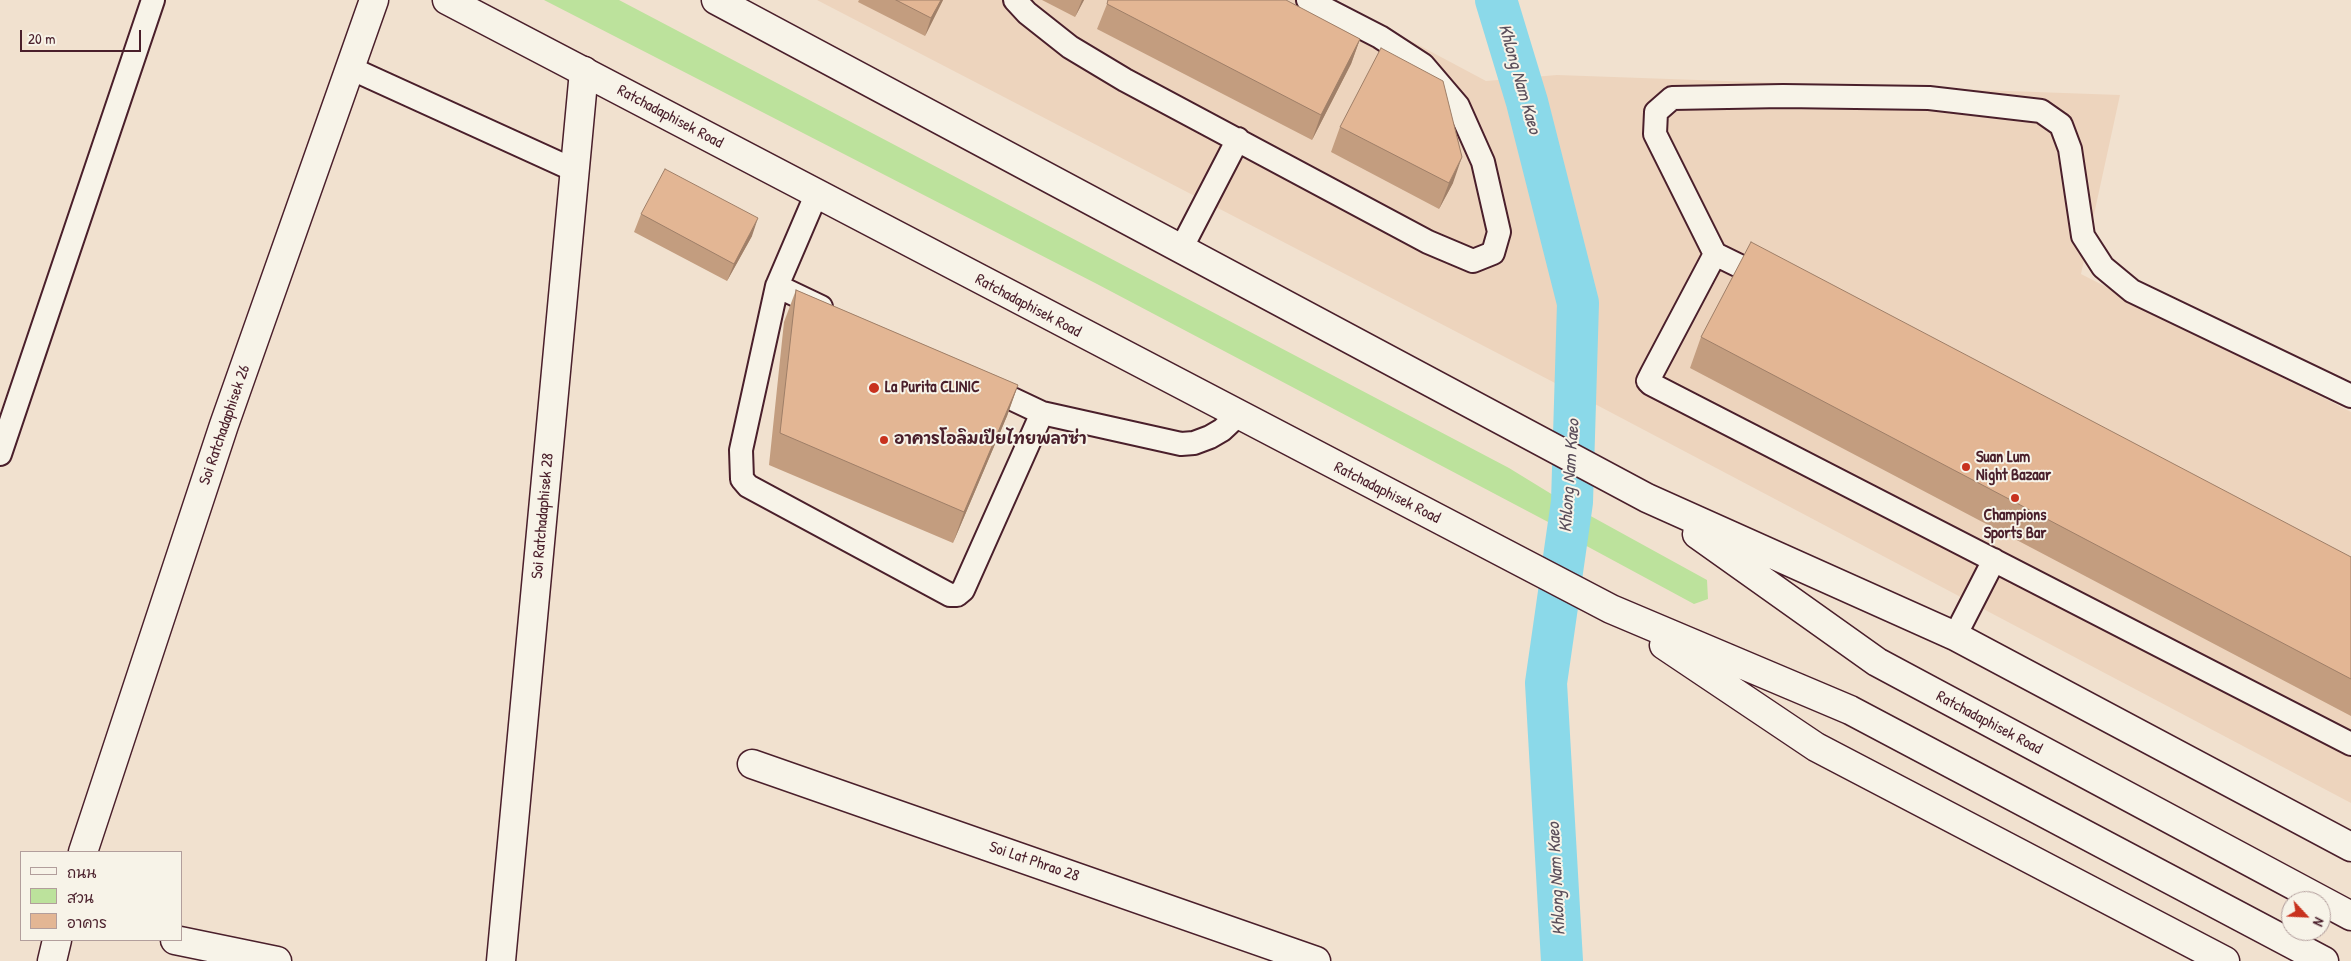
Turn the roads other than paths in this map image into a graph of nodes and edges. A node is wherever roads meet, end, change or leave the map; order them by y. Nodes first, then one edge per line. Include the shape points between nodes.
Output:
1 (153, 0) edge
2 (374, 0) edge
3 (447, 0) edge
4 (716, 0) edge
5 (1015, 0) edge
6 (1308, 0) edge
7 (350, 68) junction
8 (584, 71) junction
9 (1238, 139) junction
10 (574, 170) junction
11 (816, 195) junction
12 (1181, 249) junction
13 (1715, 254) junction
14 (777, 286) junction
15 (1781, 287) edge
16 (838, 315) edge
17 (969, 378) edge
18 (2351, 396) edge
19 (1042, 413) junction
20 (1238, 416) junction
21 (0, 454) edge
22 (1647, 498) junction
23 (1994, 560) junction
24 (1610, 609) junction
25 (1955, 636) junction
26 (2351, 744) edge
27 (752, 764) dead end
28 (2351, 847) edge
29 (83, 851) edge
30 (2351, 916) edge
31 (57, 941) edge
32 (180, 941) edge
33 (1266, 952) edge
34 (52, 961) edge
35 (277, 961) edge
36 (502, 961) edge
37 (1316, 961) edge
38 (2225, 961) edge
39 (2324, 961) edge

1 - 21 lane
2 - 7 main road, Soi Ratchadaphisek 26
3 - 8 main road, Ratchadaphisek Road
4 - 12 main road, Ratchadaphisek Road
5 - 9 lane via 1027,13 1078,51 1125,80
6 - 9 lane via 1380,37 1424,65 1458,106 1482,162 1500,232 1493,253 1473,260 1428,242
7 - 10 lane
7 - 29 main road, Soi Ratchadaphisek 26 via 224,425
8 - 10 main road, Soi Ratchadaphisek 28
8 - 11 main road, Ratchadaphisek Road
9 - 12 lane
10 - 36 main road, Soi Ratchadaphisek 28
11 - 14 lane
11 - 20 main road, Ratchadaphisek Road
12 - 22 main road, Ratchadaphisek Road
13 - 15 lane
13 - 18 lane via 1655,134 1656,112 1672,98 1929,98 2041,111 2061,125 2070,149 2083,236 2103,267 2132,291
13 - 23 lane via 1648,381
14 - 16 lane
14 - 19 lane via 741,450 742,479 748,486 950,595 957,595 963,590
17 - 19 lane
19 - 20 lane via 1181,444 1210,437
20 - 24 main road, Ratchadaphisek Road
22 - 25 main road, Ratchadaphisek Road
22 - 30 main road, Ratchadaphisek Road via 1877,662
23 - 25 lane
23 - 26 lane
24 - 38 main road, Ratchadaphisek Road via 1816,747
24 - 39 main road, Ratchadaphisek Road via 1850,710
25 - 28 main road, Ratchadaphisek Road
27 - 33 main road, Soi Lat Phrao 28
31 - 34 main road
32 - 35 main road
33 - 37 main road, Soi Lat Phrao 28

